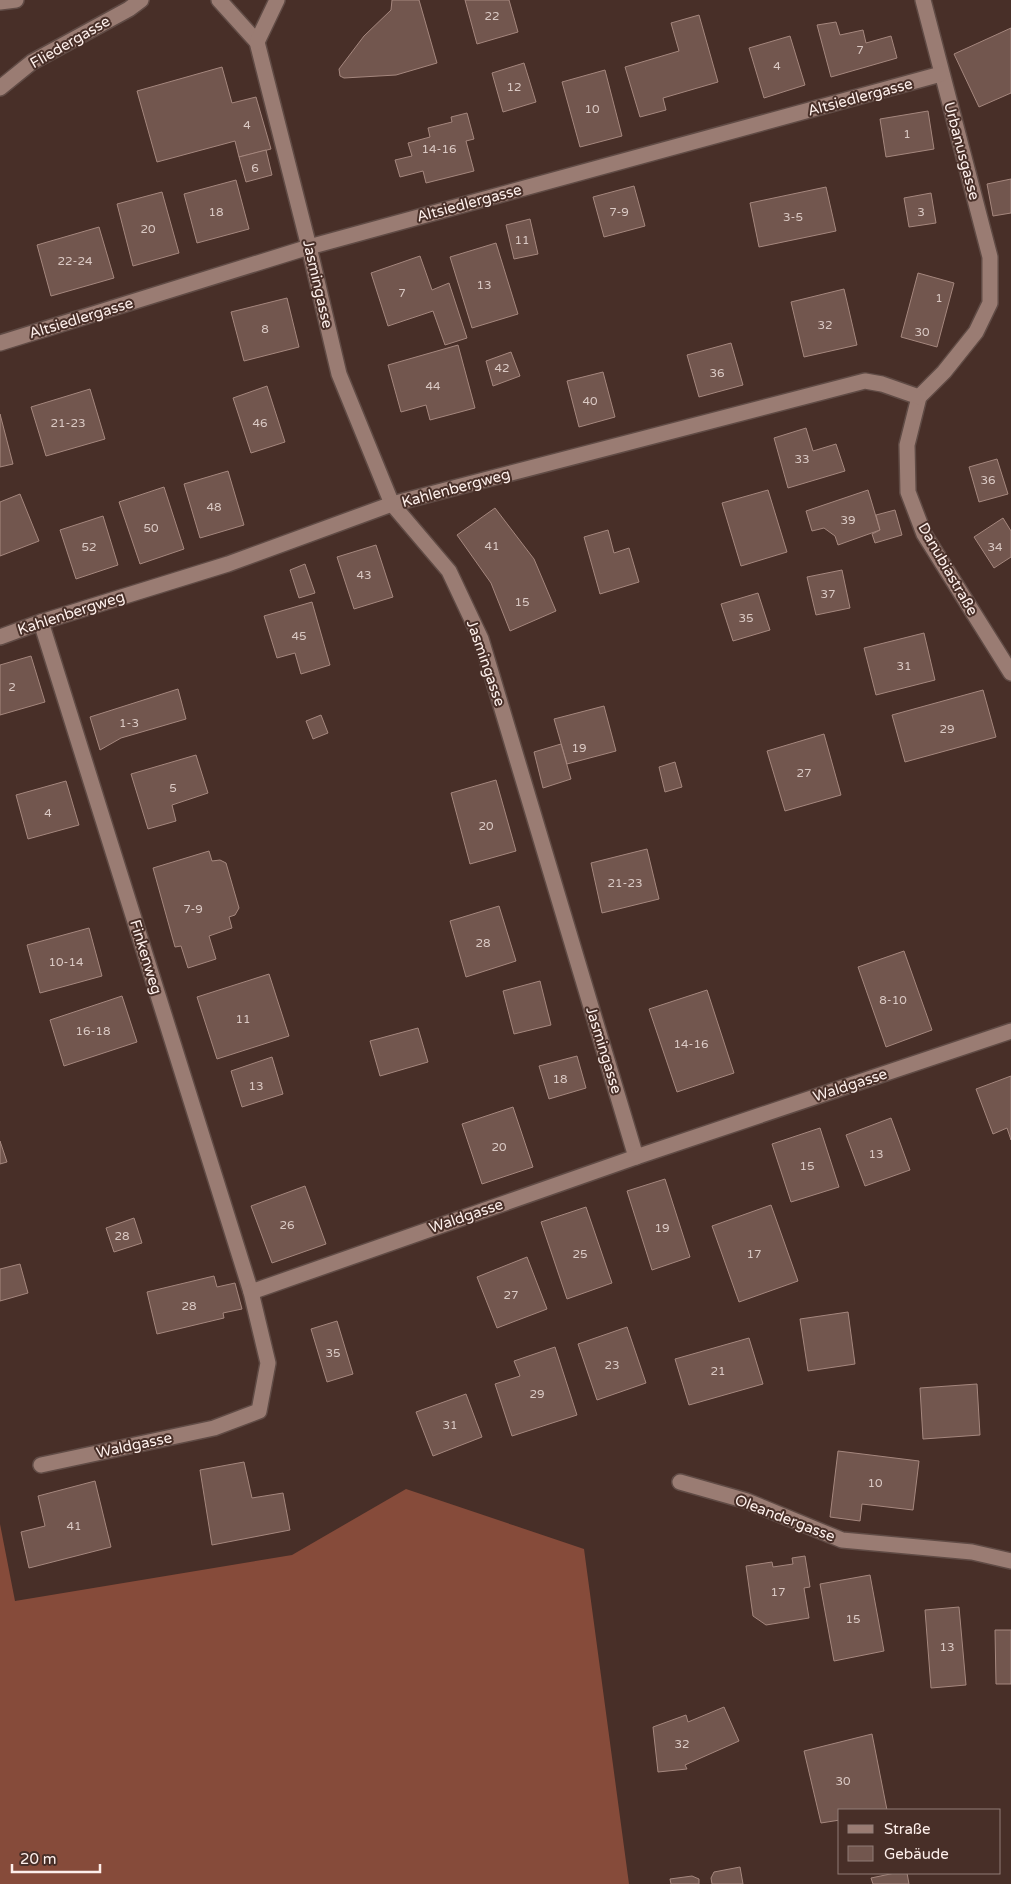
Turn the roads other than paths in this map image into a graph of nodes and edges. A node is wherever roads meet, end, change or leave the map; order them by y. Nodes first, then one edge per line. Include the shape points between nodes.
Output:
1 (16, 0) edge
2 (141, 0) edge
3 (219, 0) edge
4 (277, 0) edge
5 (923, 0) edge
6 (0, 2) edge
7 (257, 42) junction
8 (941, 74) junction
9 (0, 88) edge
10 (309, 247) junction
11 (0, 343) edge
12 (919, 397) junction
13 (392, 504) junction
14 (41, 622) junction
15 (0, 637) edge
16 (1011, 673) edge
17 (1011, 1032) edge
18 (636, 1157) junction
19 (251, 1292) junction
20 (41, 1465) dead end
21 (680, 1482) dead end
22 (1011, 1561) edge

1 - 6 street
2 - 9 street, Fliedergasse via 32,62
3 - 7 street, Jasmingasse
4 - 7 street
5 - 8 street, Urbanusgasse
7 - 10 street, Jasmingasse
8 - 10 street, Altsiedlergasse
8 - 12 street, Urbanusgasse via 990,257 990,303 976,332
10 - 11 street, Altsiedlergasse
10 - 13 street, Jasmingasse via 339,374
12 - 13 street, Kahlenbergweg via 865,381
12 - 16 street, Danubiastraße via 907,445 908,492 924,534
13 - 14 street, Kahlenbergweg via 228,564
13 - 18 street, Jasmingasse via 449,572 481,639
14 - 15 street, Kahlenbergweg
14 - 19 street, Finkenweg
17 - 18 street, Waldgasse
18 - 19 street, Waldgasse
19 - 20 street, Waldgasse via 268,1363 259,1411 214,1428
21 - 22 street, Oleandergasse via 747,1501 842,1540 972,1552

